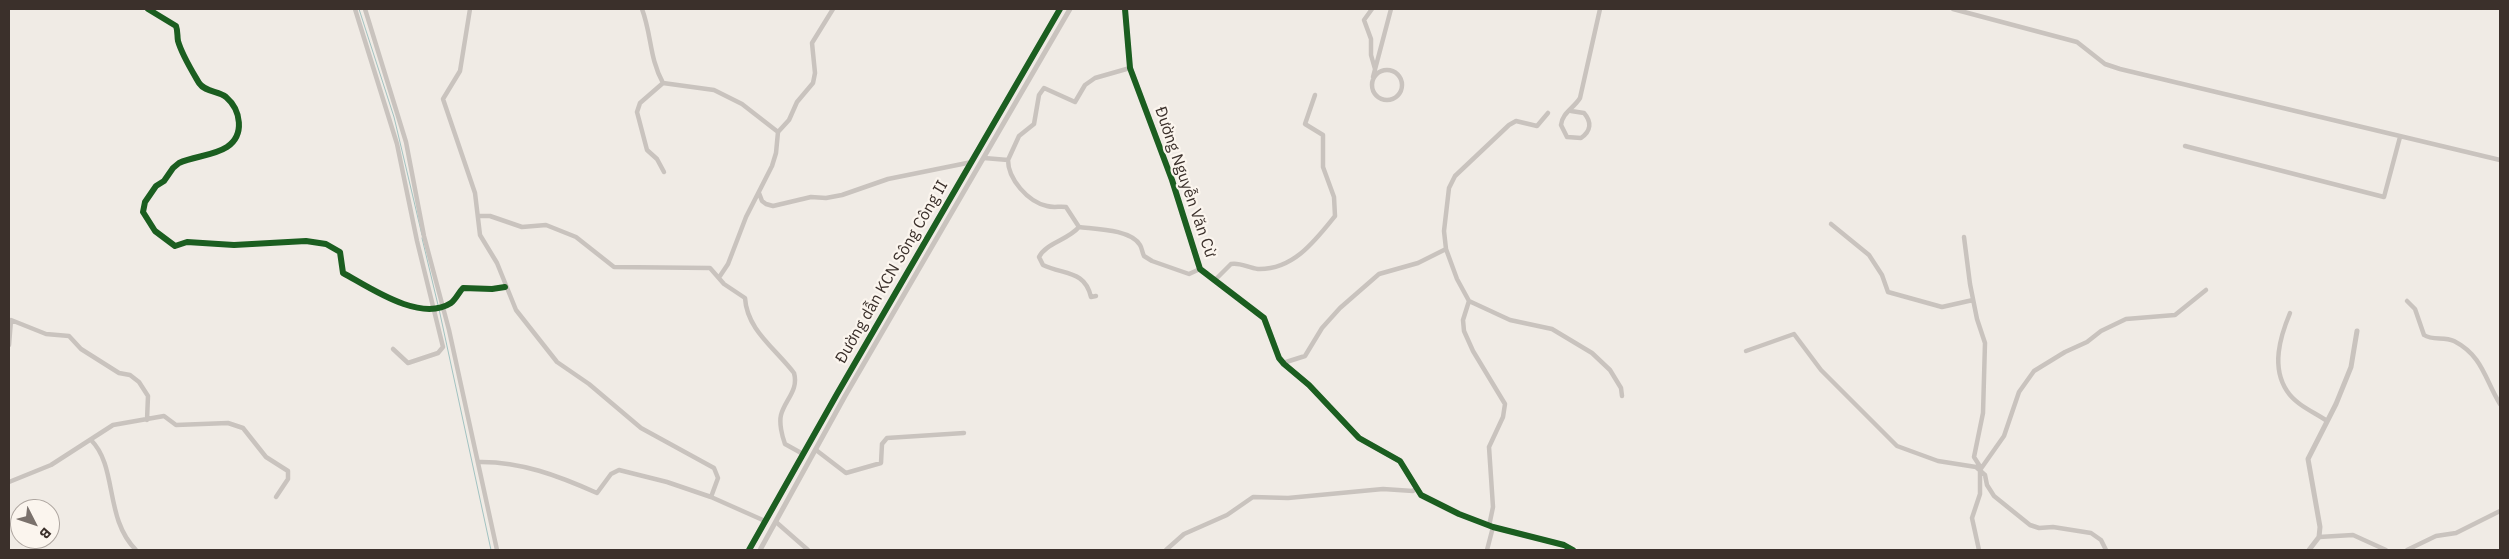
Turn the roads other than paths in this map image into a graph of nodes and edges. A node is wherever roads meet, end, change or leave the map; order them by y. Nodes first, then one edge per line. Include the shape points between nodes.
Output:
1 (148, 9) edge
2 (355, 9) edge
3 (365, 9) edge
4 (470, 9) edge
5 (642, 9) edge
6 (832, 9) edge
7 (1060, 9) edge
8 (1070, 9) edge
9 (1125, 9) edge
10 (1372, 9) edge
11 (1391, 9) edge
12 (1600, 9) edge
13 (1953, 9) edge
14 (381, 59) junction
15 (371, 60) junction
16 (1378, 62) junction
17 (1130, 68) junction
18 (1376, 69) junction
19 (1389, 70) junction
20 (663, 83) junction
21 (1371, 85) junction
22 (1315, 95) dead end
23 (1580, 98) junction
24 (1571, 111) junction
25 (1548, 113) dead end
26 (1584, 113) junction
27 (778, 132) junction
28 (2400, 137) junction
29 (2185, 146) dead end
30 (984, 158) junction
31 (1008, 160) junction
32 (2500, 160) edge
33 (972, 162) junction
34 (664, 172) dead end
35 (759, 192) junction
36 (940, 214) junction
37 (478, 216) junction
38 (948, 219) junction
39 (1831, 224) dead end
40 (1079, 227) junction
41 (1964, 237) dead end
42 (1446, 250) junction
43 (1200, 269) junction
44 (720, 276) junction
45 (1216, 280) junction
46 (505, 287) junction
47 (2206, 290) dead end
48 (1096, 296) dead end
49 (1973, 300) junction
50 (1468, 301) junction
51 (2407, 301) dead end
52 (438, 307) junction
53 (2290, 313) dead end
54 (2357, 331) dead end
55 (9, 345) edge
56 (393, 350) dead end
57 (1746, 351) dead end
58 (1283, 363) junction
59 (1622, 396) dead end
60 (2500, 404) edge
61 (147, 420) junction
62 (2328, 421) junction
63 (964, 433) dead end
64 (91, 440) junction
65 (816, 450) junction
66 (803, 454) junction
67 (478, 462) junction
68 (1981, 469) junction
69 (9, 482) edge
70 (1416, 488) junction
71 (276, 497) dead end
72 (711, 497) junction
73 (2500, 511) edge
74 (765, 522) junction
75 (776, 522) junction
76 (1491, 526) junction
77 (2319, 537) junction
78 (136, 550) edge
79 (497, 550) edge
80 (749, 550) edge
81 (760, 550) edge
82 (808, 550) edge
83 (1166, 550) edge
84 (1487, 550) edge
85 (1574, 550) edge
86 (1979, 550) edge
87 (2106, 550) edge
88 (2309, 550) edge
89 (2386, 550) edge
90 (2407, 550) edge

1 - 52 street via 176,26 178,43 199,83 225,97 239,119 238,134 229,146 176,165 156,186 145,202 143,214 152,228 175,246 187,242 234,245 302,241 326,244 340,252 341,272 376,293 422,308
2 - 15 street
3 - 14 street
4 - 37 street via 460,71 443,99 465,159
5 - 20 street via 650,32 654,66
6 - 27 street via 812,43 813,83
7 - 33 street, Đường dẫn KCN Sông Công II
8 - 30 street, Đường dẫn KCN Sông Công II
9 - 17 street, Đường Nguyễn Văn Cừ
10 - 18 street via 1364,20
11 - 16 street
12 - 23 street
13 - 28 street via 2077,42 2105,64 2120,69
14 - 15 street
14 - 52 street via 406,142
15 - 52 street via 397,144 417,241
16 - 18 street
16 - 19 street
17 - 31 street via 1095,78 1085,85 1075,102 1044,88 1039,95 1033,125 1019,136
17 - 43 street, Đường Nguyễn Văn Cừ via 1172,180
18 - 21 street
19 - 21 street via 1379,72
19 - 21 street via 1402,83 1397,97 1382,100 1374,94
20 - 27 street via 714,90 742,104
20 - 34 street via 640,103 637,112 647,150 657,158
22 - 45 street via 1305,124 1323,135 1323,167 1334,197 1334,216 1304,252 1281,264 1259,269 1231,264
23 - 24 street
23 - 26 street
24 - 26 street
24 - 26 street via 1563,116 1560,125 1564,134 1572,139 1581,138 1588,131 1589,121
25 - 42 street via 1537,126 1516,121 1509,124 1454,176 1449,188 1444,231
27 - 35 street via 772,166
28 - 29 street via 2384,197
28 - 32 street
30 - 31 street
30 - 38 street, Đường dẫn KCN Sông Công II
31 - 40 street via 1022,191 1044,206 1066,207
33 - 35 street via 888,179 842,195 811,197 774,206 762,201
33 - 36 street, Đường dẫn KCN Sông Công II
35 - 44 street
36 - 38 street
36 - 66 street, Đường dẫn KCN Sông Công II
37 - 44 street via 490,216 522,227 546,225 576,237 614,267 710,268
37 - 46 street via 480,235 497,263
38 - 65 street, Đường dẫn KCN Sông Công II
39 - 49 street via 1869,255 1888,292 1942,308
40 - 43 street via 1096,227 1128,236 1139,243 1144,256 1159,264 1189,274
40 - 48 street via 1039,257 1043,265 1083,280 1092,297
41 - 49 street
42 - 50 street
42 - 58 street via 1418,264 1378,274 1322,328 1305,356
43 - 45 street, Đường Nguyễn Văn Cừ
44 - 66 street via 724,284 745,298 746,313 756,330 794,373 794,388 781,421 785,444
45 - 58 street, Đường Nguyễn Văn Cừ via 1264,318
46 - 52 street via 464,288 453,301
46 - 72 street via 516,310 557,362 641,428 714,468 718,478
47 - 68 street via 2175,315 2126,319 2034,371 2020,392 2004,436
49 - 68 street via 1985,343 1983,413 1974,457
50 - 59 street via 1510,320 1552,329 1592,353 1610,370
50 - 76 street via 1464,331 1505,404 1503,417 1489,447
51 - 60 street via 2415,309 2424,335 2454,341 2473,356 2486,373
52 - 56 street via 442,351 408,363
52 - 67 street
53 - 62 street via 2278,348 2284,385 2293,397
54 - 62 street via 2352,364
55 - 61 street via 11,320 46,334 69,336 81,349 139,382 148,396
57 - 68 street via 1794,334 1820,370 1897,446 1938,461
58 - 70 street, Đường Nguyễn Văn Cừ via 1309,385 1359,438 1400,461
61 - 64 street via 112,425
61 - 71 street via 164,416 176,424 228,423 242,428 266,457 288,471 288,478
62 - 77 street via 2308,459
63 - 65 street via 887,438 882,444 881,463 846,473
64 - 69 street via 46,468
64 - 78 street via 104,461 117,523
65 - 75 street, Đường dẫn KCN Sông Công II
66 - 74 street, Đường dẫn KCN Sông Công II
67 - 72 street via 503,462 531,468 597,493 611,474 619,470
67 - 79 street
68 - 86 street via 1980,494 1972,518
68 - 87 street via 1994,496 2030,525 2091,533 2101,540
70 - 76 street, Đường Nguyễn Văn Cừ via 1421,495 1439,505
70 - 83 street via 1413,491 1383,489 1288,498 1253,497 1220,519 1184,534
72 - 74 street
73 - 90 street via 2456,533 2436,536
74 - 80 street, Đường dẫn KCN Sông Công II
75 - 81 street, Đường dẫn KCN Sông Công II
75 - 82 street
76 - 84 street
76 - 85 street, Đường Nguyễn Văn Cừ
77 - 88 street
77 - 89 street via 2353,535

